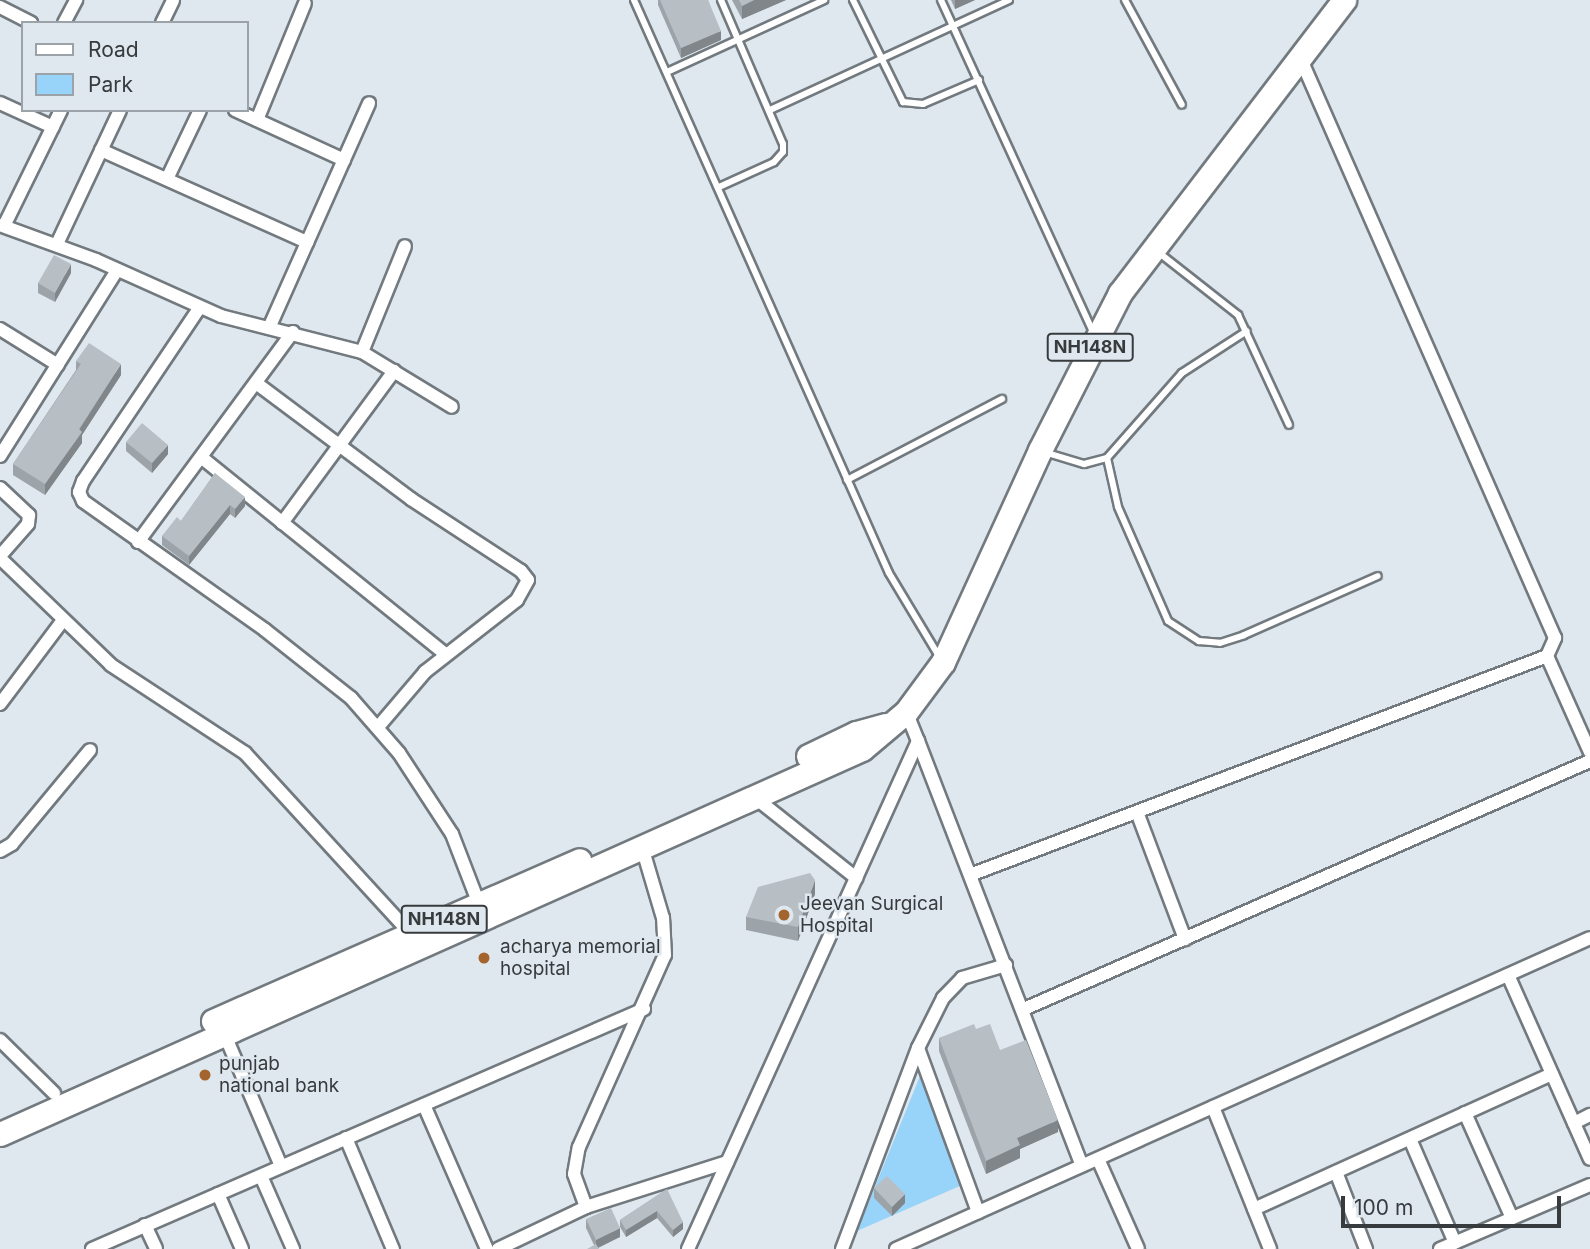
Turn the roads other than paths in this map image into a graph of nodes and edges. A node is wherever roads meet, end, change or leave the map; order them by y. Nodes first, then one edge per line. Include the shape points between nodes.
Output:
1 (76, 0) edge
2 (173, 0) edge
3 (634, 0) edge
4 (721, 0) edge
5 (824, 0) edge
6 (853, 0) edge
7 (941, 0) edge
8 (1009, 0) edge
9 (1125, 0) edge
10 (1344, 0) edge
11 (305, 2) dead end
12 (0, 7) edge
13 (27, 21) edge
14 (65, 21) edge
15 (163, 21) edge
16 (953, 25) junction
17 (738, 39) junction
18 (1298, 55) junction
19 (880, 59) junction
20 (667, 72) junction
21 (979, 80) junction
22 (0, 103) edge
23 (369, 103) dead end
24 (1182, 105) dead end
25 (770, 110) junction
26 (60, 112) edge
27 (119, 112) edge
28 (199, 112) edge
29 (239, 112) edge
30 (257, 120) junction
31 (53, 127) junction
32 (101, 150) junction
33 (344, 160) junction
34 (167, 180) junction
35 (719, 187) junction
36 (2, 226) edge
37 (307, 242) junction
38 (57, 244) junction
39 (405, 246) dead end
40 (1151, 247) junction
41 (117, 270) junction
42 (200, 307) junction
43 (269, 328) junction
44 (0, 329) edge
45 (1247, 331) junction
46 (293, 332) junction
47 (1095, 337) junction
48 (362, 352) junction
49 (58, 365) junction
50 (394, 371) junction
51 (256, 383) junction
52 (1002, 399) dead end
53 (452, 407) dead end
54 (1289, 425) dead end
55 (339, 447) junction
56 (1040, 450) junction
57 (0, 456) edge
58 (201, 457) junction
59 (1107, 457) junction
60 (846, 480) junction
61 (0, 488) edge
62 (282, 523) junction
63 (138, 542) junction
64 (0, 557) edge
65 (1378, 576) dead end
66 (63, 620) junction
67 (445, 654) junction
68 (1547, 656) junction
69 (943, 662) junction
70 (0, 704) edge
71 (898, 718) junction
72 (378, 727) junction
73 (918, 741) junction
74 (90, 750) dead end
75 (1590, 752) edge
76 (1590, 761) edge
77 (753, 796) junction
78 (1138, 812) junction
79 (642, 847) junction
80 (0, 851) edge
81 (970, 875) junction
82 (856, 878) junction
83 (480, 904) junction
84 (411, 934) junction
85 (1590, 938) edge
86 (1185, 939) junction
87 (1006, 965) junction
88 (1508, 975) junction
89 (643, 1009) junction
90 (1024, 1009) junction
91 (224, 1033) junction
92 (0, 1040) edge
93 (919, 1048) junction
94 (1552, 1073) junction
95 (54, 1093) junction
96 (424, 1105) junction
97 (1213, 1107) junction
98 (1465, 1113) junction
99 (1590, 1115) edge
100 (0, 1117) edge
101 (1574, 1123) junction
102 (0, 1134) edge
103 (346, 1138) junction
104 (1410, 1139) junction
105 (1098, 1159) junction
106 (1590, 1159) edge
107 (727, 1162) junction
108 (1082, 1165) junction
109 (281, 1166) junction
110 (1336, 1172) junction
111 (261, 1176) junction
112 (1590, 1185) edge
113 (218, 1194) junction
114 (586, 1207) junction
115 (1254, 1209) junction
116 (978, 1212) junction
117 (1512, 1218) junction
118 (145, 1225) junction
119 (1455, 1243) junction
120 (92, 1249) edge
121 (156, 1249) edge
122 (242, 1249) edge
123 (293, 1249) edge
124 (393, 1249) edge
125 (487, 1249) edge
126 (498, 1249) edge
127 (688, 1249) edge
128 (842, 1249) edge
129 (896, 1249) edge
130 (1138, 1249) edge
131 (1270, 1249) edge
132 (1366, 1249) edge
133 (1440, 1249) edge

1 - 14 street
2 - 15 street
3 - 20 lane
4 - 17 lane
5 - 17 lane
6 - 19 lane
7 - 16 lane
8 - 16 lane
9 - 24 lane
10 - 18 highway, NH148N
11 - 30 street
12 - 13 street
16 - 19 lane
16 - 21 lane
17 - 20 lane
17 - 25 lane
18 - 40 highway, NH148N
18 - 68 street via 1555,638
19 - 21 lane via 903,102 910,104 923,104
19 - 25 lane
20 - 35 lane
21 - 47 lane
22 - 31 street
23 - 33 street
25 - 35 lane via 783,152 774,162
26 - 31 street
27 - 32 street
28 - 34 street
29 - 30 street
30 - 33 street
31 - 36 street
32 - 34 street
32 - 38 street
33 - 37 street
34 - 37 street
35 - 60 lane
36 - 38 street
37 - 43 street
38 - 41 street
39 - 48 street
40 - 45 lane via 1222,299
40 - 47 highway, NH148N
41 - 42 street
41 - 49 street
42 - 43 street
42 - 63 street via 79,492 94,512
43 - 46 street
44 - 49 street
45 - 54 lane
45 - 59 lane via 1182,373
46 - 48 street
46 - 51 street
47 - 56 highway, NH148N
48 - 50 street
49 - 57 street
50 - 53 street
50 - 55 street
51 - 55 street
51 - 58 street
52 - 60 lane
55 - 62 street
55 - 67 street via 494,551 528,580 517,600
56 - 59 lane via 1084,464
56 - 69 highway, NH148N
58 - 62 street
58 - 63 street
59 - 65 lane via 1118,507 1168,621 1199,642 1220,643 1244,635
60 - 69 lane via 889,573
61 - 64 street via 29,515 28,524
62 - 67 street
63 - 72 street via 325,676
64 - 66 street
66 - 70 street
66 - 84 street via 111,665 245,753
67 - 72 street
68 - 75 street
68 - 78 street
69 - 71 highway, NH148N
71 - 73 street
71 - 77 highway, NH148N via 862,749
71 - 83 highway, NH148N
72 - 83 street via 452,834
73 - 81 street
73 - 82 street
74 - 80 street via 12,844
76 - 86 street
77 - 79 highway, NH148N
77 - 82 street
78 - 81 street
78 - 86 street
79 - 89 street via 663,918 666,955
79 - 91 highway, NH148N
81 - 87 street
82 - 107 street
83 - 84 highway, NH148N
84 - 95 highway, NH148N
85 - 88 street
86 - 90 street
87 - 90 street
87 - 93 street via 962,978 950,987
88 - 94 street
88 - 97 street
89 - 96 street
89 - 114 street via 579,1147 574,1174
90 - 108 street
91 - 102 highway, NH148N
91 - 109 street
92 - 95 street
93 - 116 street
93 - 128 street
94 - 98 street
94 - 101 street
95 - 100 highway, NH148N
96 - 103 street
96 - 125 street
97 - 105 street
97 - 115 street
98 - 104 street
98 - 117 street
99 - 101 street
101 - 106 street
103 - 109 street
103 - 124 street
104 - 110 street
104 - 119 street
105 - 108 street
105 - 130 street
107 - 114 street
107 - 127 street
108 - 116 street
109 - 111 street
110 - 115 street
110 - 132 street
111 - 113 street
111 - 123 street
112 - 117 street
113 - 118 street
113 - 122 street
114 - 126 street
115 - 131 street
116 - 129 street
117 - 119 street
118 - 120 street
118 - 121 street
119 - 133 street

